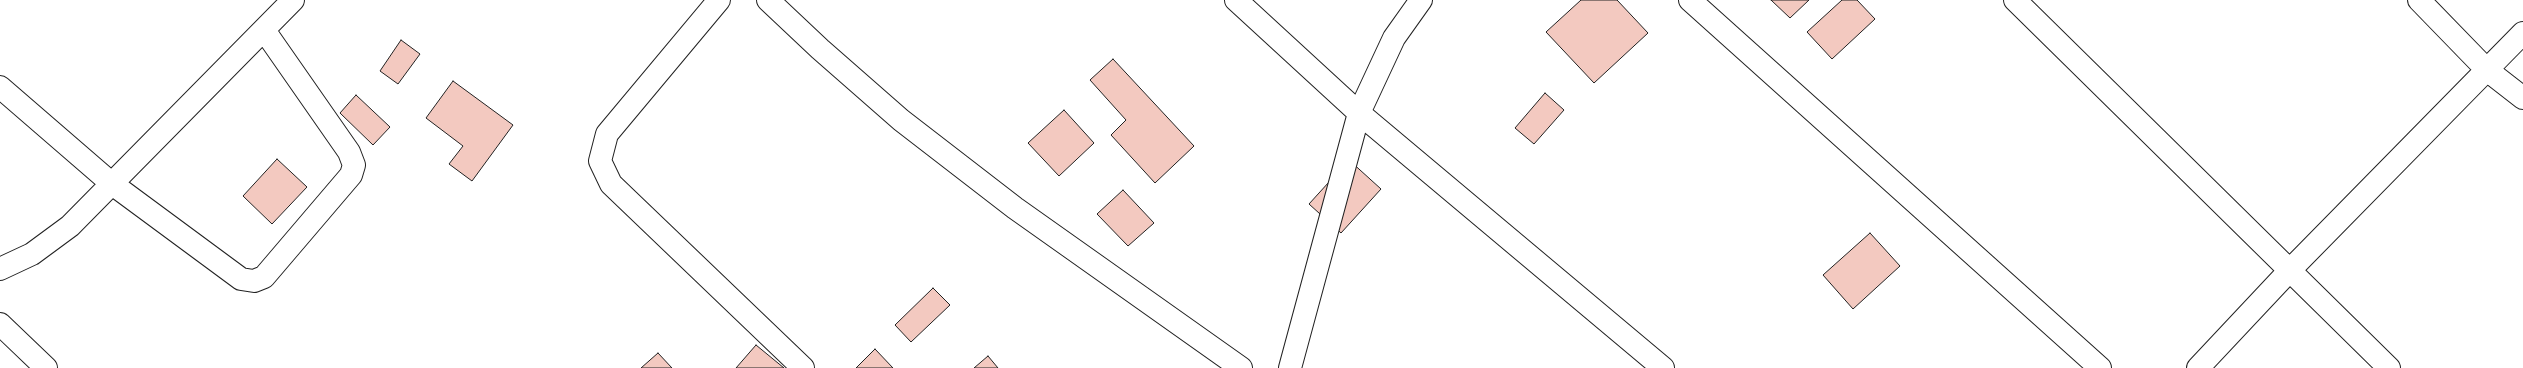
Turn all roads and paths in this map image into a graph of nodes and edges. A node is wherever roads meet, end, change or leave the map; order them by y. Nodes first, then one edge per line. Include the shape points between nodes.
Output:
1 (293, 0) edge
2 (719, 0) edge
3 (768, 0) edge
4 (1236, 0) edge
5 (1421, 0) edge
6 (1690, 0) edge
7 (2015, 0) edge
8 (2419, 0) edge
9 (264, 30) junction
10 (2523, 33) edge
11 (2487, 70) junction
12 (0, 87) edge
13 (2523, 98) edge
14 (1359, 113) junction
15 (111, 182) junction
16 (0, 269) edge
17 (2291, 269) junction
18 (0, 324) edge
19 (46, 368) edge
20 (803, 368) edge
21 (1241, 368) edge
22 (1290, 368) edge
23 (1663, 368) edge
24 (2100, 368) edge
25 (2198, 368) edge
26 (2389, 368) edge

1 - 9 street
2 - 20 street via 607,134 600,161 611,184
3 - 21 street via 907,124 1015,208
4 - 14 street
5 - 14 street via 1394,38
6 - 24 street
7 - 17 street
8 - 11 street
9 - 15 street
9 - 15 street via 349,152 354,165 351,175 264,277 254,281 242,279
10 - 11 street
11 - 13 street
11 - 17 street
12 - 15 street
14 - 22 street
14 - 23 street
15 - 16 street via 54,240
17 - 25 street
17 - 26 street
18 - 19 street

